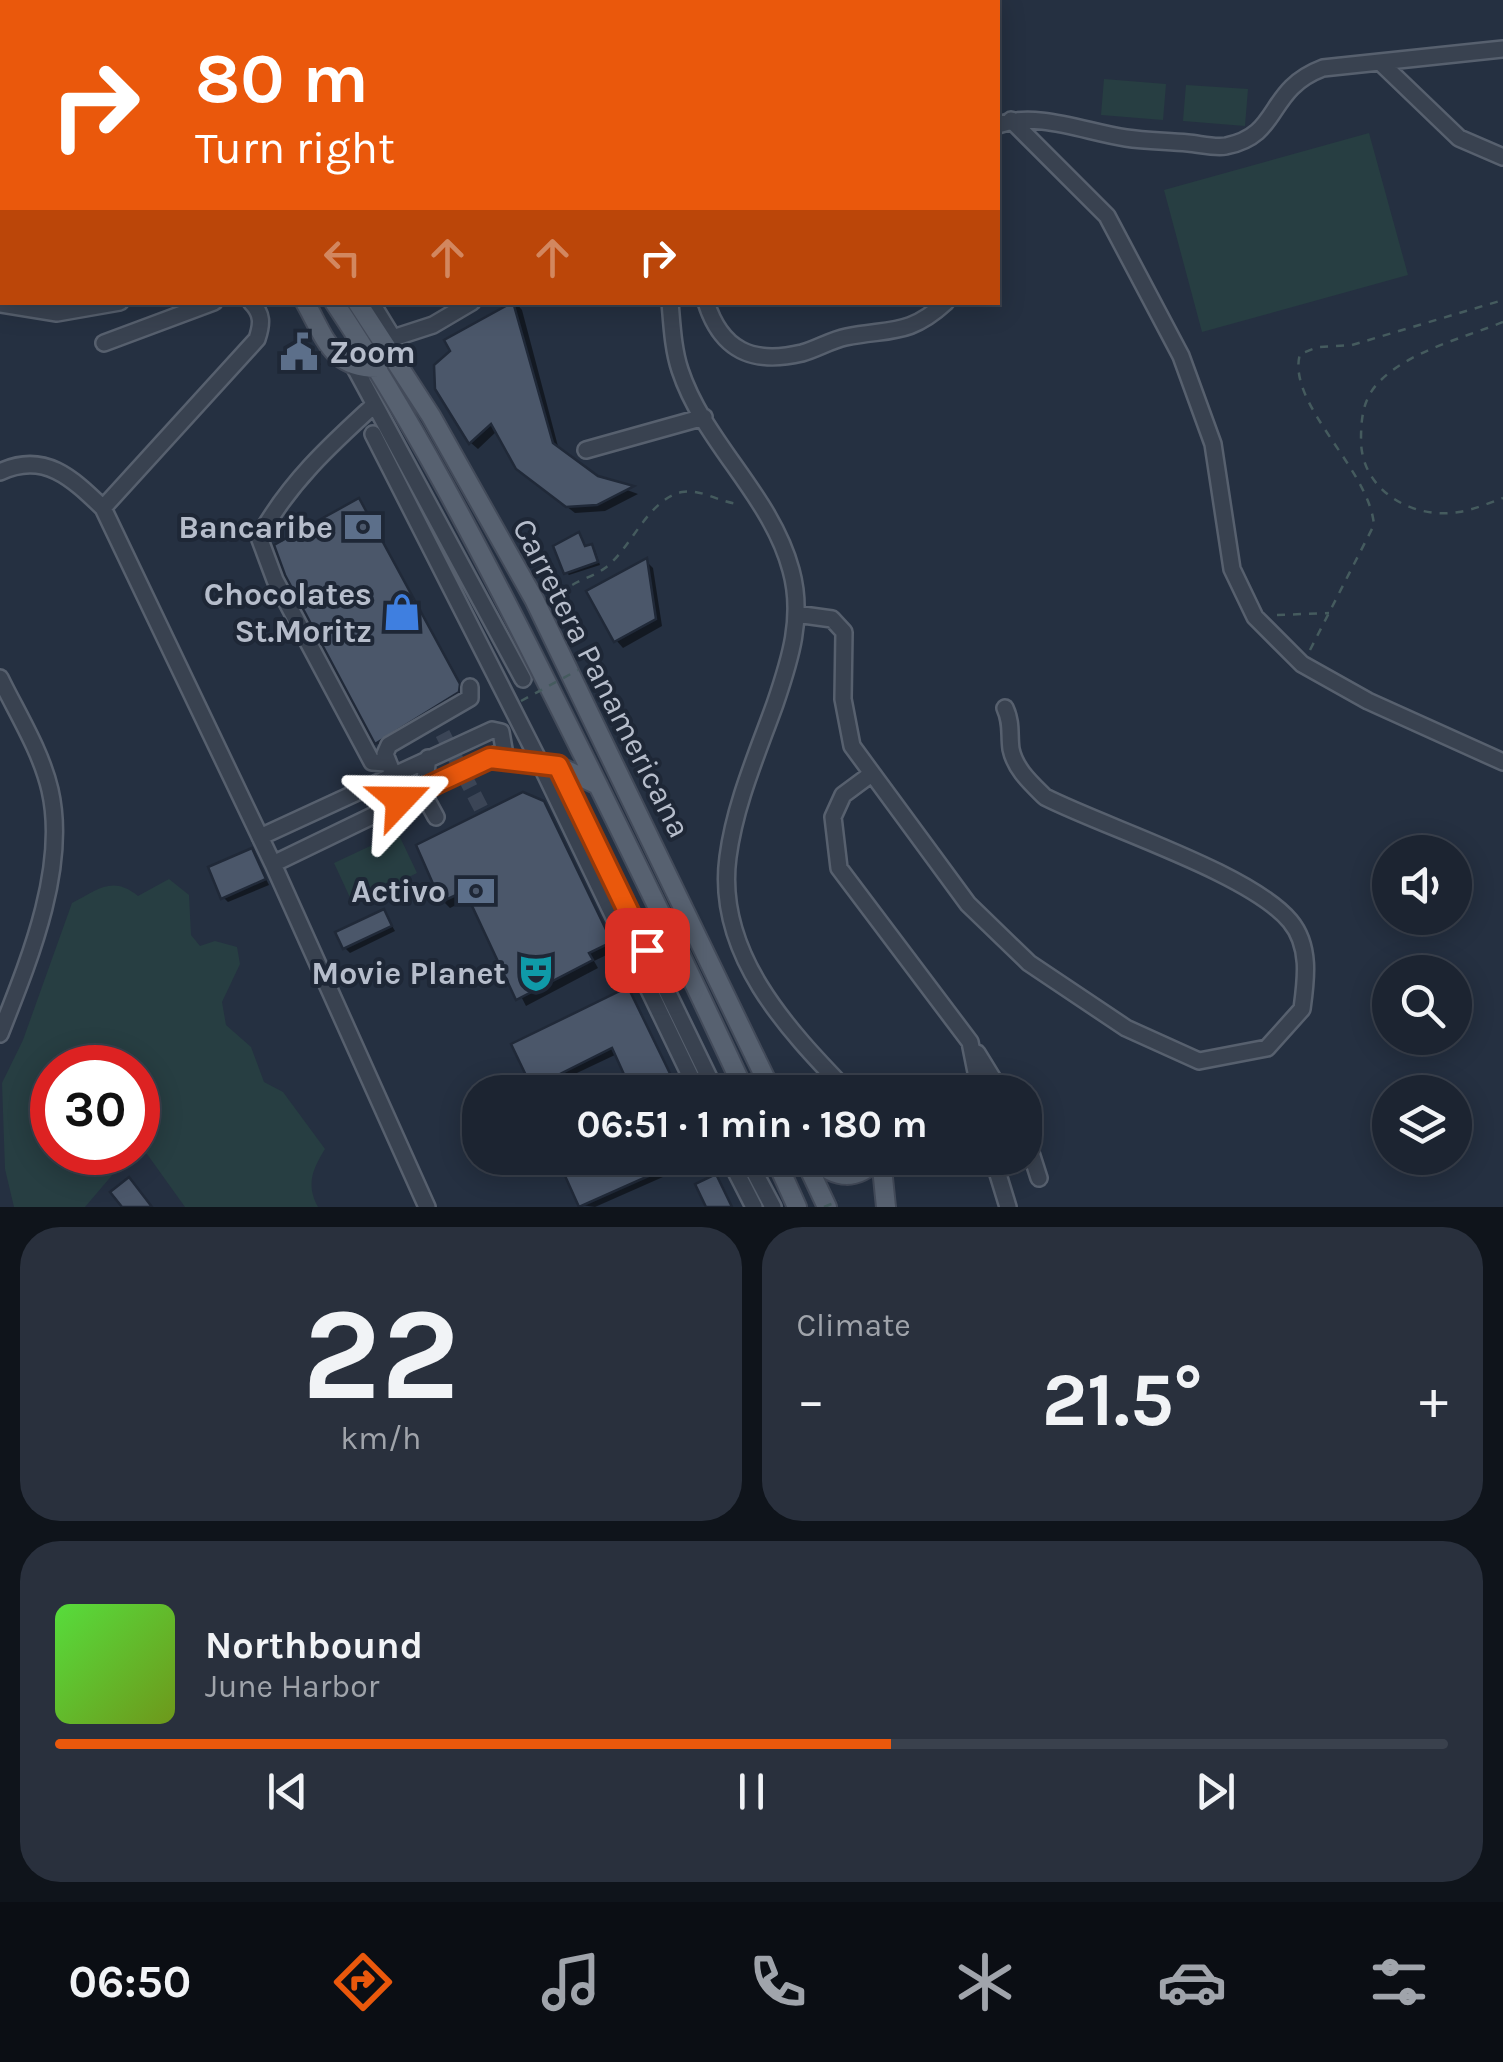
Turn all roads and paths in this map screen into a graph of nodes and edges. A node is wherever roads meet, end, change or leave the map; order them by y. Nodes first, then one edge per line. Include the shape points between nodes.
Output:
1 (1503, 49) edge
2 (1382, 64) junction
3 (1004, 122) edge
4 (1503, 157) edge
5 (1503, 300) edge
6 (7, 305) edge
7 (70, 305) edge
8 (101, 305) edge
9 (206, 305) edge
10 (254, 305) edge
11 (295, 305) edge
12 (307, 305) edge
13 (336, 305) edge
14 (359, 305) edge
15 (467, 305) edge
16 (670, 305) edge
17 (707, 305) edge
18 (942, 305) edge
19 (382, 310) edge
20 (57, 312) junction
21 (1503, 322) edge
22 (393, 338) junction
23 (104, 343) dead end
24 (336, 356) junction
25 (356, 368) junction
26 (378, 368) junction
27 (374, 405) junction
28 (432, 416) junction
29 (704, 418) junction
30 (373, 434) dead end
31 (586, 450) dead end
32 (1364, 468) junction
33 (0, 472) edge
34 (1354, 473) junction
35 (1503, 498) edge
36 (762, 507) junction
37 (103, 508) junction
38 (562, 613) dead end
39 (1330, 613) junction
40 (796, 614) junction
41 (1255, 616) junction
42 (1302, 664) junction
43 (578, 670) dead end
44 (532, 674) junction
45 (0, 678) edge
46 (470, 687) dead end
47 (513, 699) junction
48 (1005, 708) dead end
49 (472, 738) junction
50 (428, 758) junction
51 (490, 758) junction
52 (1503, 762) edge
53 (549, 764) junction
54 (389, 772) junction
55 (870, 775) junction
56 (603, 789) junction
57 (424, 793) junction
58 (400, 800) junction
59 (436, 816) dead end
60 (260, 837) junction
61 (273, 864) junction
62 (672, 935) junction
63 (647, 950) junction
64 (0, 1034) edge
65 (970, 1042) junction
66 (690, 1075) edge
67 (708, 1075) edge
68 (737, 1075) edge
69 (764, 1075) edge
70 (832, 1075) edge
71 (977, 1075) edge
72 (990, 1075) edge
73 (738, 1175) edge
74 (756, 1175) edge
75 (783, 1175) edge
76 (813, 1175) edge
77 (882, 1175) edge
78 (998, 1175) edge
79 (1038, 1175) edge
80 (1039, 1178) dead end
81 (830, 1205) edge
82 (427, 1207) edge
83 (754, 1207) edge
84 (773, 1207) edge
85 (797, 1207) edge
86 (886, 1207) edge
87 (1008, 1207) edge

1 - 2 street
2 - 3 street via 1346,62 1300,76 1263,130 1220,147
2 - 4 street via 1459,138
3 - 41 street via 1107,216 1180,356 1212,444 1232,568
5 - 34 path via 1300,354 1307,403
6 - 20 street
7 - 20 street
8 - 20 street
9 - 23 street
10 - 37 street via 262,325 257,339
11 - 24 main road
12 - 24 main road
13 - 26 main road, Carretera Panamericana
14 - 28 main road, Carretera Panamericana
15 - 22 street
16 - 29 street via 680,372
17 - 18 street via 714,329 728,344 770,356 905,330
19 - 22 street
21 - 32 path via 1382,378 1360,421
22 - 28 main road
24 - 25 main road
25 - 26 main road
25 - 27 street
26 - 44 main road, Carretera Panamericana via 478,545
27 - 44 street
27 - 54 street via 282,497 260,537 372,762
28 - 69 main road, Carretera Panamericana via 534,599
29 - 31 street
29 - 36 street
30 - 47 street
32 - 34 path
32 - 35 path via 1382,492 1408,507 1456,513
33 - 37 street via 43,462
34 - 39 path via 1374,526
36 - 38 path via 680,492 657,508 608,566 562,594
36 - 40 street via 791,569
37 - 60 street
39 - 41 path
39 - 42 path
40 - 55 street via 832,618 844,632 843,700 852,746
40 - 70 street via 793,652 738,808 727,886 737,940 762,991
41 - 42 street
42 - 52 street
43 - 47 path, bridge
44 - 47 street
44 - 56 main road, Carretera Panamericana
45 - 64 street via 43,770 52,810 44,910
46 - 54 street via 470,698 458,707 389,745
47 - 49 street
47 - 53 street
48 - 55 street via 1012,755 1045,796 1260,894 1292,922 1304,949 1302,1009 1267,1048 1200,1061 1126,1028 1029,963 968,904
49 - 50 street
49 - 51 street via 501,732 504,748
50 - 54 street
50 - 57 street
51 - 53 street
51 - 57 street
53 - 56 main road
53 - 63 street
53 - 66 street
54 - 58 street via 393,797
54 - 60 street
55 - 65 street via 843,796 832,816 839,868
56 - 62 main road, Carretera Panamericana
57 - 58 street
57 - 59 street
58 - 61 street
60 - 61 street
61 - 82 street
62 - 63 street
62 - 68 main road, Carretera Panamericana
63 - 67 street
65 - 71 street
65 - 72 street
73 - 83 street
74 - 84 street
75 - 85 main road
76 - 81 main road
77 - 86 main road
78 - 87 street
79 - 80 street

